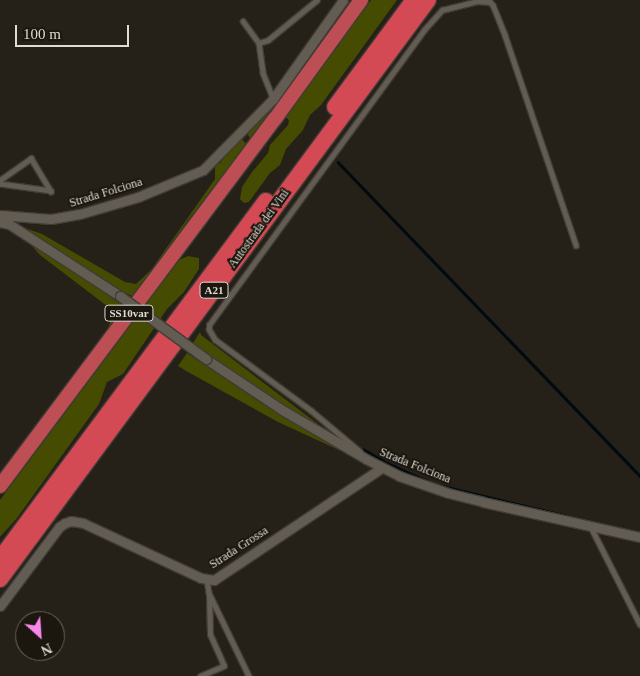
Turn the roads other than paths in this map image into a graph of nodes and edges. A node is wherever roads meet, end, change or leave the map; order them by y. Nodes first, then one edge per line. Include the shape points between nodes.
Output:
1 (317, 0) edge
2 (343, 0) edge
3 (361, 0) edge
4 (414, 0) edge
5 (428, 0) edge
6 (243, 21) dead end
7 (259, 43) junction
8 (273, 99) junction
9 (0, 180) edge
10 (0, 184) edge
11 (0, 215) edge
12 (0, 222) edge
13 (576, 244) dead end
14 (366, 460) junction
15 (382, 468) junction
16 (0, 486) edge
17 (590, 526) junction
18 (640, 537) edge
19 (0, 559) edge
20 (0, 579) edge
21 (207, 580) junction
22 (209, 593) junction
23 (0, 606) edge
24 (640, 624) edge
25 (200, 676) edge
26 (249, 676) edge

1 - 7 lane via 268,40
2 - 8 street, Strada Folciona
3 - 16 highway, SS10var
4 - 19 highway, Autostrada dei Vini / A21
5 - 20 highway, Autostrada dei Vini / A21
6 - 7 lane
7 - 8 lane via 263,73
8 - 11 street, Strada Folciona via 208,165 186,178 138,197 80,214 50,219
9 - 10 lane via 31,158 51,191
12 - 14 street, Strada Folciona, bridge via 120,296 284,411
13 - 14 lane via 493,5 477,1 442,10 424,30 209,325 216,340 311,411 359,450
14 - 15 street, Strada Folciona
15 - 17 street, Strada Folciona via 448,493
15 - 21 street, Strada Grossa via 219,577
17 - 18 street, Strada Folciona
17 - 24 lane
21 - 22 lane
21 - 23 street, Strada Grossa via 83,523 71,521 59,527
22 - 25 lane via 210,635 224,666
22 - 26 lane

